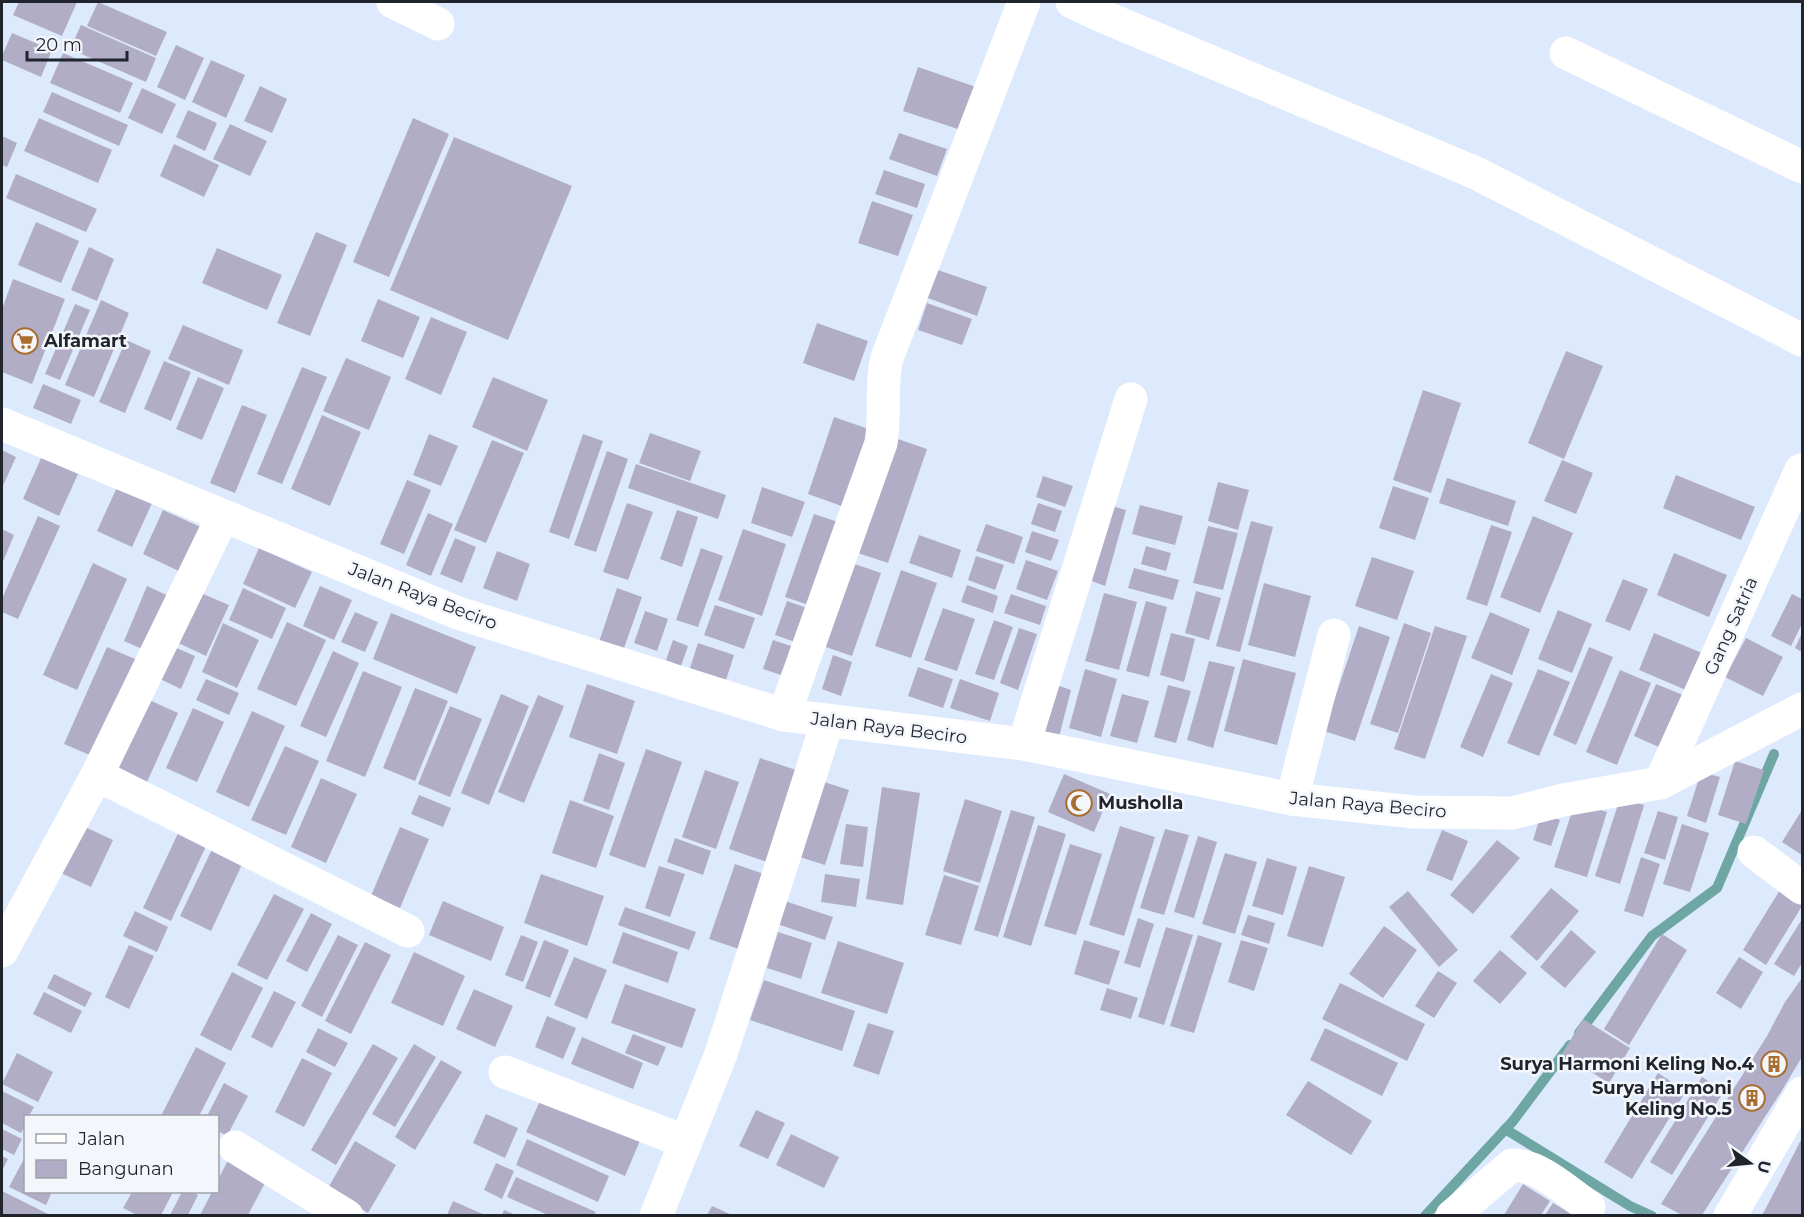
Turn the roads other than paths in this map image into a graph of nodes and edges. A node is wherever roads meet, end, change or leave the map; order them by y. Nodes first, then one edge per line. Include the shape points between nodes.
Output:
1 (393, 2) edge
2 (1024, 2) edge
3 (1072, 2) edge
4 (438, 24) dead end
5 (1566, 53) dead end
6 (1803, 166) edge
7 (1803, 340) edge
8 (1131, 399) dead end
9 (2, 424) edge
10 (1801, 470) edge
11 (223, 516) junction
12 (1334, 635) dead end
13 (1803, 709) edge
14 (784, 715) junction
15 (828, 720) junction
16 (1024, 744) junction
17 (97, 775) junction
18 (1660, 783) junction
19 (1292, 799) junction
20 (1754, 852) dead end
21 (1803, 888) edge
22 (408, 931) dead end
23 (2, 951) edge
24 (505, 1072) dead end
25 (1803, 1093) edge
26 (686, 1142) junction
27 (235, 1147) dead end
28 (1589, 1207) dead end
29 (347, 1215) edge
30 (656, 1215) edge
31 (1452, 1215) edge
32 (1731, 1215) edge

1 - 4 street
2 - 14 street via 887,358 881,442
3 - 7 street via 1476,173
5 - 6 street
8 - 16 street
9 - 11 street, Jalan Raya Beciro
10 - 18 street, Gang Satria
11 - 14 street, Jalan Raya Beciro via 458,613
11 - 17 street
12 - 19 street
13 - 18 street, Jalan Raya Beciro
14 - 15 street, Jalan Raya Beciro
15 - 16 street, Jalan Raya Beciro
15 - 26 street via 721,1054
16 - 19 street, Jalan Raya Beciro
17 - 22 street
17 - 23 street
18 - 19 street, Jalan Raya Beciro via 1512,813 1414,812
20 - 21 street
24 - 26 street
25 - 32 street
26 - 30 street
27 - 29 street
28 - 31 street via 1535,1168 1523,1164 1512,1165

